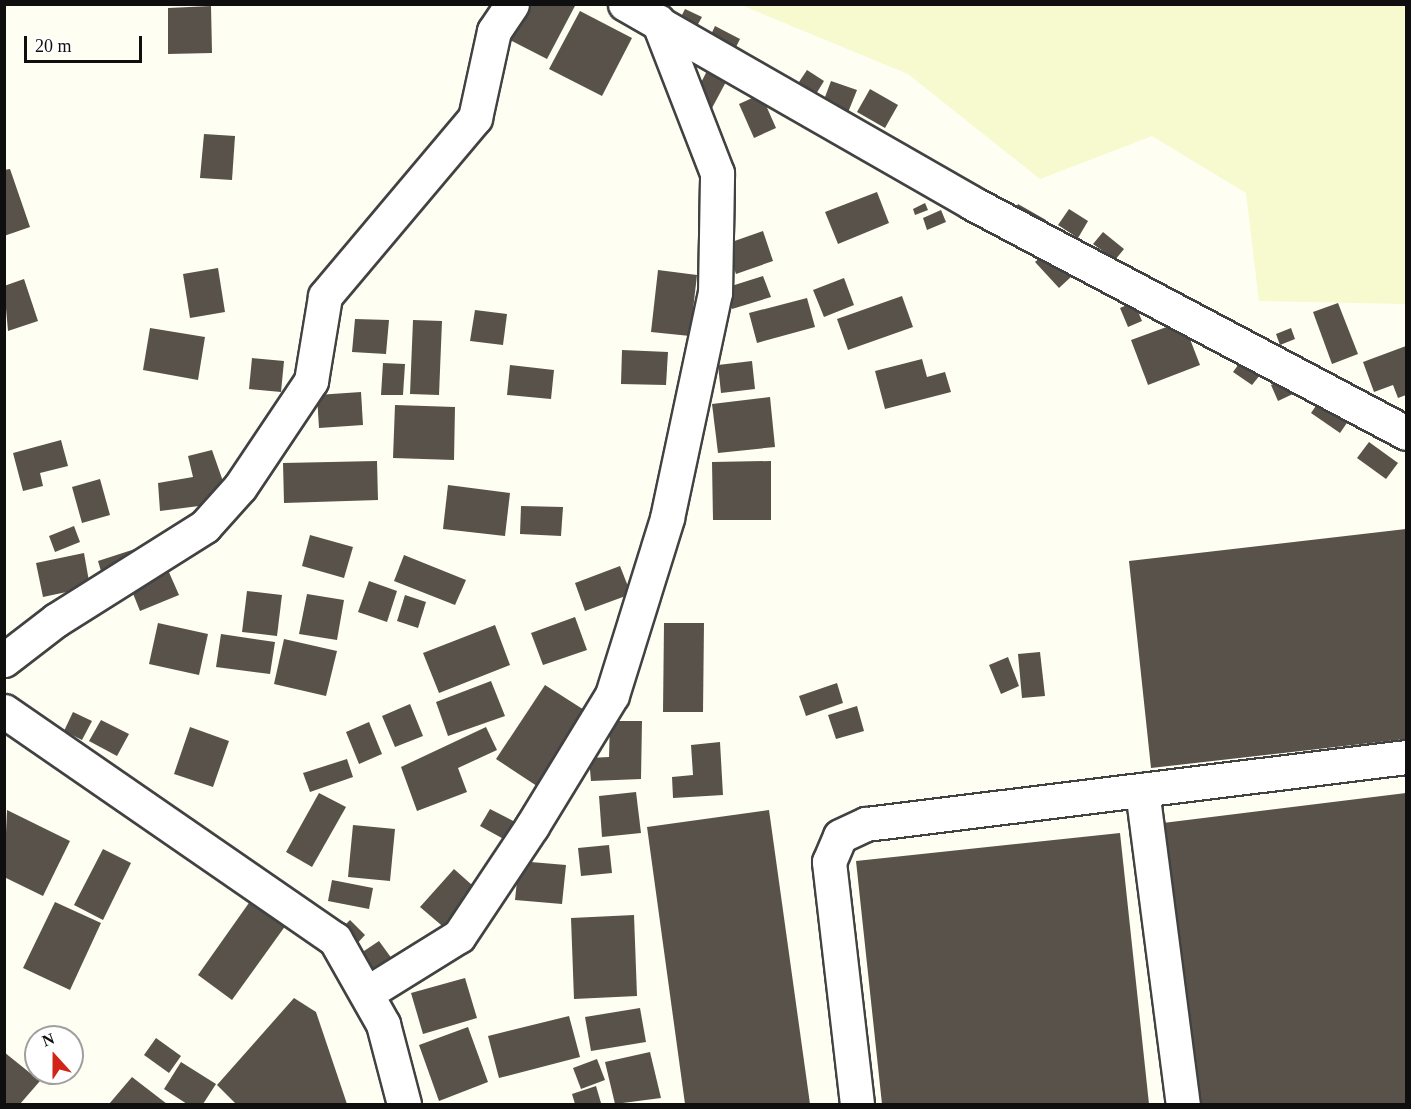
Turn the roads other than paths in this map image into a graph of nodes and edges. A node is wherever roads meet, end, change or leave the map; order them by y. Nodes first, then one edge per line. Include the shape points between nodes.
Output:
1 (512, 4) edge
2 (625, 4) edge
3 (658, 21) junction
4 (1407, 434) edge
5 (4, 660) edge
6 (4, 711) edge
7 (1407, 757) edge
8 (1142, 790) junction
9 (367, 993) junction
10 (404, 1104) edge
11 (857, 1104) edge
12 (1184, 1104) edge

1 - 5 street via 494,31 475,118 325,296 311,381 240,487 205,526 56,620
2 - 3 street
3 - 4 street via 972,203
3 - 9 street via 717,174 715,293 664,529 612,695 532,826 459,936
6 - 9 street via 335,939
7 - 8 street
8 - 11 street via 866,824 840,836 830,862
8 - 12 street
9 - 10 street via 383,1024

